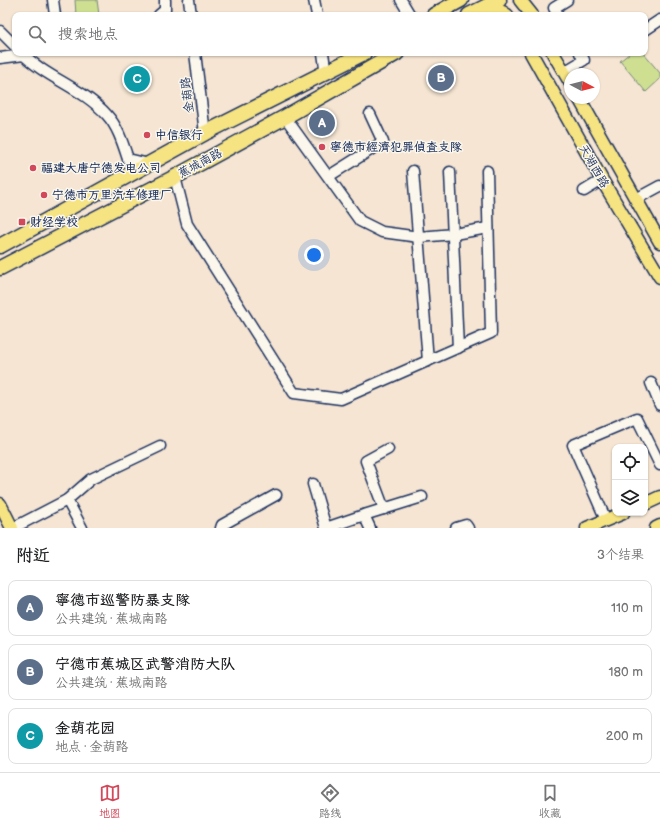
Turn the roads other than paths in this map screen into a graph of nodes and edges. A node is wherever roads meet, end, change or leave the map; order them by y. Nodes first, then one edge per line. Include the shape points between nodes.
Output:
1 (53, 0) edge
2 (165, 0) edge
3 (189, 0) edge
4 (314, 0) edge
5 (401, 0) edge
6 (461, 0) edge
7 (499, 0) edge
8 (505, 0) edge
9 (520, 0) edge
10 (532, 0) edge
11 (567, 0) edge
12 (55, 12) edge
13 (163, 12) edge
14 (191, 12) edge
15 (316, 12) edge
16 (408, 12) edge
17 (439, 12) edge
18 (475, 12) edge
19 (478, 12) edge
20 (503, 12) edge
21 (509, 12) edge
22 (530, 12) edge
23 (532, 12) edge
24 (556, 12) edge
25 (660, 20) edge
26 (648, 28) edge
27 (0, 31) edge
28 (12, 43) edge
29 (12, 56) edge
30 (26, 56) edge
31 (195, 56) edge
32 (323, 56) edge
33 (359, 56) edge
34 (392, 56) edge
35 (533, 56) edge
36 (556, 56) edge
37 (582, 56) edge
38 (0, 58) edge
39 (576, 68) edge
40 (564, 71) edge
41 (326, 74) junction
42 (582, 104) edge
43 (370, 114) dead end
44 (285, 117) junction
45 (205, 133) junction
46 (149, 164) junction
47 (413, 171) dead end
48 (487, 171) dead end
49 (450, 172) dead end
50 (329, 176) junction
51 (175, 177) junction
52 (602, 180) junction
53 (660, 186) edge
54 (584, 191) dead end
55 (636, 199) junction
56 (488, 228) junction
57 (454, 234) junction
58 (419, 237) junction
59 (660, 242) edge
60 (0, 246) edge
61 (0, 268) edge
62 (660, 277) edge
63 (458, 348) junction
64 (428, 361) junction
65 (651, 383) dead end
66 (660, 405) edge
67 (160, 446) dead end
68 (388, 449) dead end
69 (660, 465) edge
70 (313, 484) dead end
71 (276, 495) dead end
72 (422, 497) dead end
73 (660, 497) edge
74 (66, 500) junction
75 (648, 503) edge
76 (0, 504) edge
77 (384, 509) junction
78 (364, 515) junction
79 (616, 516) edge
80 (606, 520) junction
81 (660, 526) edge
82 (12, 528) edge
83 (82, 528) edge
84 (221, 528) edge
85 (326, 528) edge
86 (370, 528) edge
87 (456, 528) edge
88 (468, 528) edge
89 (587, 528) edge
90 (656, 528) edge

1 - 12 street
2 - 13 street
3 - 14 street
4 - 15 street
5 - 16 street
6 - 17 highway
7 - 18 highway
8 - 21 main road
9 - 22 main road
10 - 23 main road
11 - 24 street via 554,8
19 - 20 main road via 491,8
25 - 26 street
27 - 28 street
29 - 38 street
30 - 46 street via 108,115 128,159
31 - 45 street, 金葫路
32 - 41 street
33 - 41 highway, 蕉城南路
34 - 44 highway, 蕉城南路
35 - 52 main road, 天湖西路
36 - 40 main road
37 - 39 street via 584,60
41 - 45 highway, 蕉城南路
42 - 55 main road, 天湖西路
43 - 50 street via 383,142
44 - 50 street
44 - 51 highway, 蕉城南路
45 - 46 highway, 蕉城南路
46 - 60 highway, 蕉城南路
47 - 58 street
48 - 56 street
49 - 57 street
50 - 58 street via 360,221 382,232
51 - 61 highway, 蕉城南路
51 - 64 street via 187,224 294,393 341,399
52 - 54 street
52 - 62 main road, 天湖西路
53 - 55 street
55 - 59 main road, 天湖西路
56 - 57 street
56 - 63 street via 491,333
57 - 58 street
57 - 63 street
58 - 64 street
63 - 64 street
65 - 66 street
67 - 74 street via 91,479
68 - 77 street via 366,461
69 - 80 street via 637,418 573,445
70 - 85 street
71 - 84 street via 222,525
72 - 77 street
73 - 75 main road
74 - 82 street
74 - 83 street
76 - 82 main road
77 - 78 street
78 - 85 street
78 - 86 street
79 - 80 main road
80 - 89 main road
81 - 90 main road
87 - 88 street via 466,525

